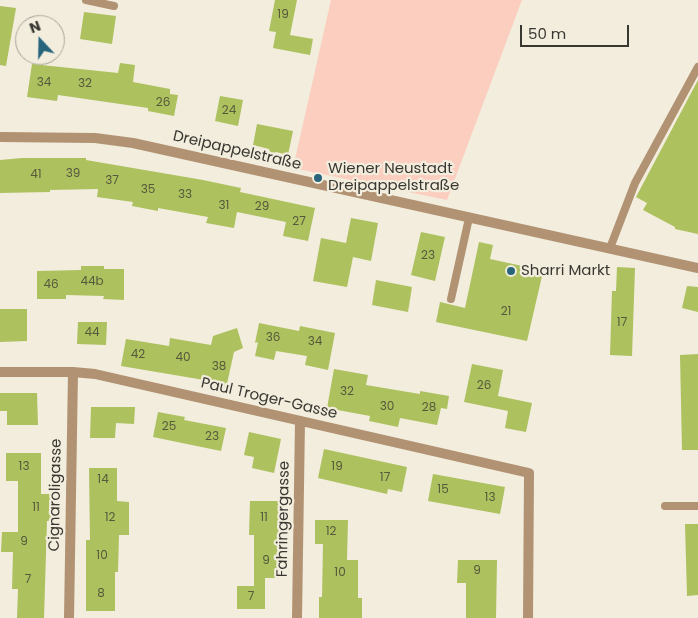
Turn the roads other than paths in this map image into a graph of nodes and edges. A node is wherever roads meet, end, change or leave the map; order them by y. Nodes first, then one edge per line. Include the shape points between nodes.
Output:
1 (86, 0) edge
2 (114, 6) dead end
3 (698, 67) edge
4 (0, 137) edge
5 (469, 218) junction
6 (610, 248) junction
7 (698, 268) edge
8 (451, 299) dead end
9 (0, 372) edge
10 (73, 372) junction
11 (300, 421) junction
12 (665, 506) dead end
13 (698, 506) edge
14 (69, 618) edge
15 (297, 618) edge
16 (528, 618) edge

1 - 2 lane
3 - 6 lane via 635,183
4 - 5 street, Dreipappelstraße via 95,138 133,142
5 - 6 street, Dreipappelstraße
5 - 8 lane
6 - 7 street, Dreipappelstraße
9 - 10 street, Paul Troger-Gasse
10 - 11 street, Paul Troger-Gasse via 95,374
10 - 14 street, Cignaroligasse
11 - 15 street, Fahringergasse
11 - 16 street, Paul Troger-Gasse via 529,473
12 - 13 lane

